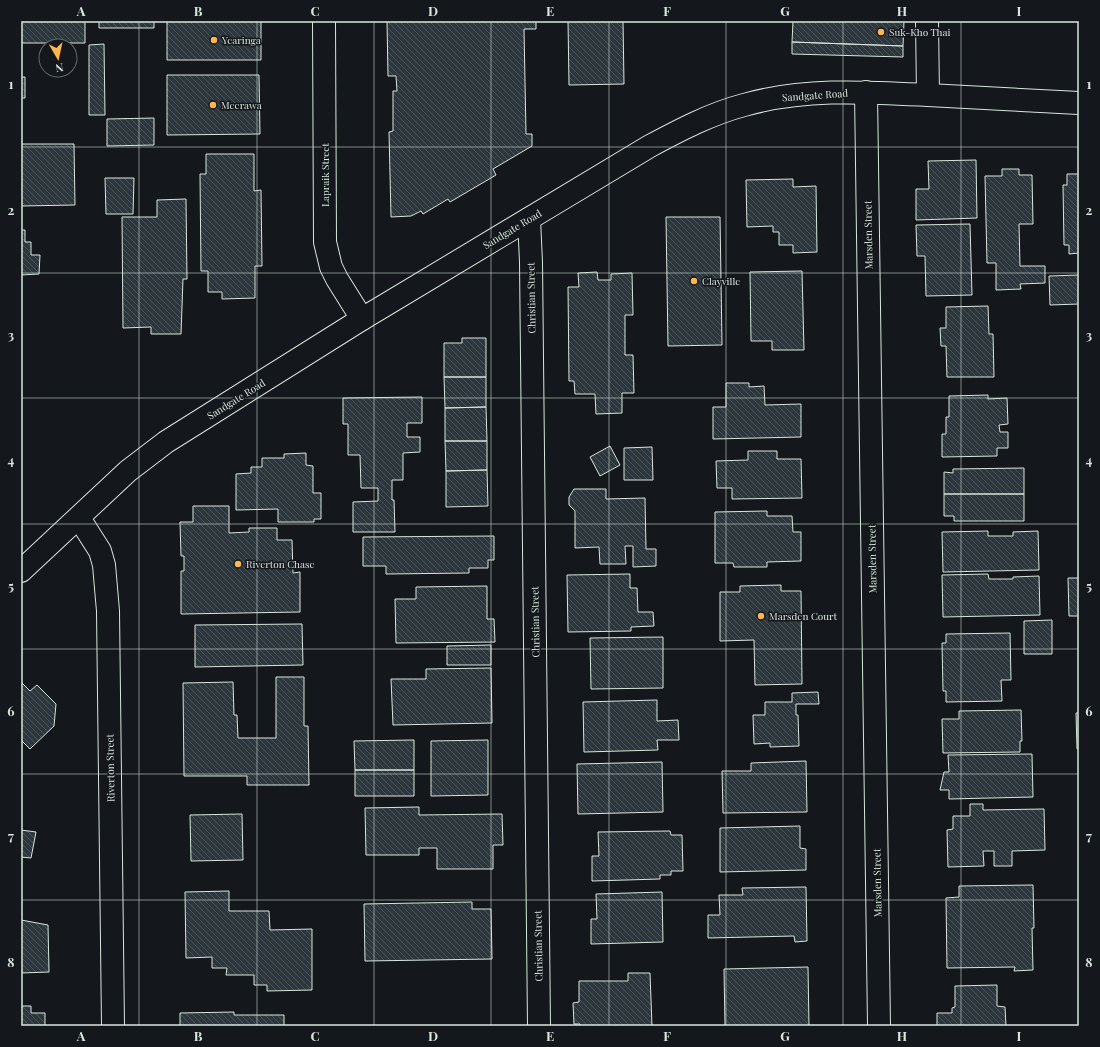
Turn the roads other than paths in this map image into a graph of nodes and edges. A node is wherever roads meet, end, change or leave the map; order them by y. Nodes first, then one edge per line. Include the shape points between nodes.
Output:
1 (324, 21) edge
2 (927, 21) edge
3 (866, 92) junction
4 (928, 95) junction
5 (1079, 103) edge
6 (529, 218) junction
7 (362, 319) junction
8 (78, 518) junction
9 (21, 571) edge
10 (113, 1026) edge
11 (539, 1026) edge
12 (879, 1026) edge

1 - 7 main road, Lapraik Street via 325,242 337,280
2 - 4 main road
3 - 4 main road, Sandgate Road
3 - 6 main road, Sandgate Road via 774,98 716,114 650,146
3 - 12 main road, Marsden Street
4 - 5 main road, Sandgate Road
6 - 7 main road, Sandgate Road
6 - 11 main road, Christian Street
7 - 8 main road, Sandgate Road via 166,442 128,471
8 - 9 main road, Sandgate Road
8 - 10 main road, Riverton Street via 100,551 104,565 108,611

